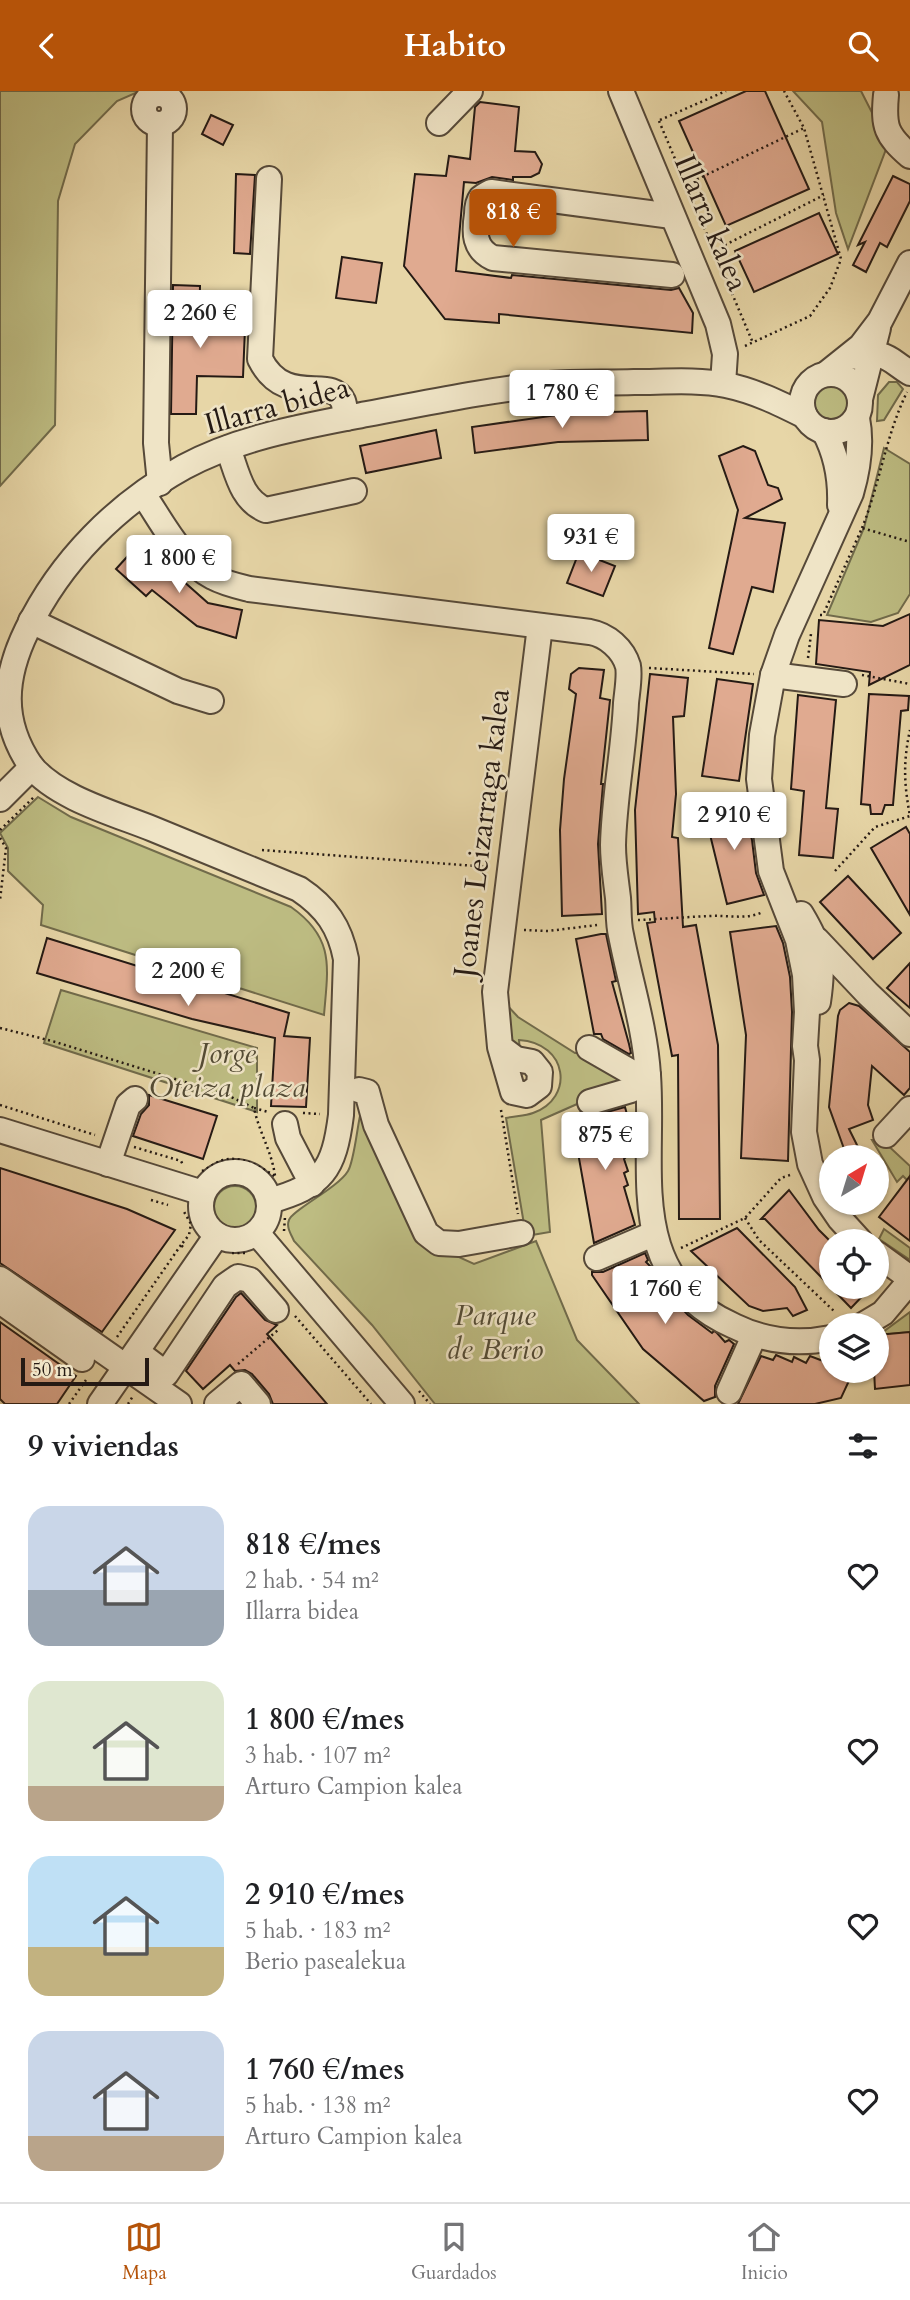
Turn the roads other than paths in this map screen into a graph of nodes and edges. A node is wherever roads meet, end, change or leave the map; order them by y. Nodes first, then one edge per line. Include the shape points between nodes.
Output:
1 (470, 91) edge
2 (621, 91) edge
3 (886, 95) dead end
4 (439, 123) dead end
5 (160, 124) dead end
6 (910, 156) edge
7 (269, 179) dead end
8 (673, 216) junction
9 (910, 263) edge
10 (672, 275) dead end
11 (880, 321) junction
12 (873, 355) junction
13 (846, 359) junction
14 (908, 371) edge
15 (818, 378) junction
16 (723, 384) junction
17 (753, 398) junction
18 (860, 400) junction
19 (346, 418) junction
20 (815, 424) junction
21 (228, 448) junction
22 (152, 488) junction
23 (354, 491) dead end
24 (851, 523) junction
25 (31, 621) junction
26 (540, 626) junction
27 (773, 675) junction
28 (849, 679) road end
29 (4, 693) edge
30 (211, 701) dead end
31 (40, 774) junction
32 (0, 799) edge
33 (767, 843) junction
34 (814, 936) junction
35 (812, 972) junction
36 (868, 994) junction
37 (910, 1034) edge
38 (500, 1047) dead end
39 (589, 1048) dead end
40 (648, 1076) junction
41 (359, 1090) dead end
42 (135, 1099) dead end
43 (590, 1102) dead end
44 (910, 1109) edge
45 (285, 1125) dead end
46 (0, 1131) edge
47 (886, 1135) dead end
48 (108, 1164) junction
49 (312, 1184) junction
50 (203, 1193) junction
51 (280, 1205) junction
52 (849, 1229) edge
53 (257, 1233) junction
54 (521, 1233) dead end
55 (653, 1234) junction
56 (217, 1235) junction
57 (597, 1258) dead end
58 (889, 1263) edge
59 (0, 1279) edge
60 (910, 1279) edge
61 (0, 1301) edge
62 (276, 1310) road end
63 (883, 1313) edge
64 (754, 1336) junction
65 (819, 1340) edge
66 (94, 1356) junction
67 (131, 1360) junction
68 (729, 1392) dead end
69 (410, 1396) edge
70 (248, 1403) edge
71 (100, 1404) edge
72 (179, 1404) edge
73 (217, 1404) edge

1 - 4 street
2 - 8 street, Illarra kalea
3 - 6 street via 884,119 893,142
5 - 22 street
7 - 19 street via 260,359 282,385 338,394
8 - 10 street via 491,192 478,206 474,233 478,245 493,258
8 - 16 street, Illarra kalea via 718,324 725,354
9 - 11 street
11 - 12 street
11 - 13 street
12 - 13 street
12 - 14 street via 886,356
12 - 18 street
13 - 15 street
14 - 18 street via 885,372
15 - 17 street, Illarra bidea
15 - 18 street via 844,377 858,390
15 - 20 street via 803,398
16 - 17 street, Illarra bidea
16 - 19 street, Illarra bidea via 553,384
17 - 20 street, Illarra bidea
18 - 20 street via 843,430
18 - 24 street
19 - 21 street, Illarra bidea
20 - 24 street via 834,449
21 - 22 street, Illarra bidea via 183,467
21 - 23 street via 246,496 267,510
22 - 25 street, Illarra bidea via 89,540 66,566
22 - 26 street via 182,552 213,577 231,584
24 - 27 street via 787,635
25 - 29 street, Illarra bidea
25 - 30 street via 178,691
26 - 38 street, Joanes Leizarraga kalea via 495,992
26 - 40 street via 601,634 628,667 613,846 620,931
27 - 28 street
27 - 33 street via 759,779
29 - 31 street, Illarra bidea via 10,723
31 - 32 street
31 - 49 street via 65,793 299,889 334,922 346,959 341,1115 333,1154
33 - 34 street
33 - 35 street via 771,871
34 - 35 street via 822,963
34 - 36 street
35 - 36 street
35 - 52 street via 813,1048 807,1060 804,1132 810,1164 825,1197
36 - 37 street
39 - 40 street via 629,1071
40 - 43 street via 631,1090
40 - 55 street
41 - 54 street via 367,1091 376,1125 426,1233 439,1243 459,1244
42 - 48 street via 128,1105
44 - 47 street
45 - 49 street
46 - 48 street
48 - 50 street
49 - 51 street
50 - 51 street via 217,1176 239,1172 259,1181
50 - 56 street via 204,1221
51 - 53 street
53 - 56 street via 237,1240
53 - 69 street
55 - 57 street
55 - 64 street via 663,1258 692,1299 719,1320
56 - 67 street
58 - 60 street
59 - 66 street
60 - 63 street
61 - 66 street
62 - 67 street via 250,1280 237,1277 225,1286 166,1374
64 - 65 street
64 - 68 street
66 - 67 street
67 - 71 street
67 - 72 street
70 - 73 street via 241,1384

